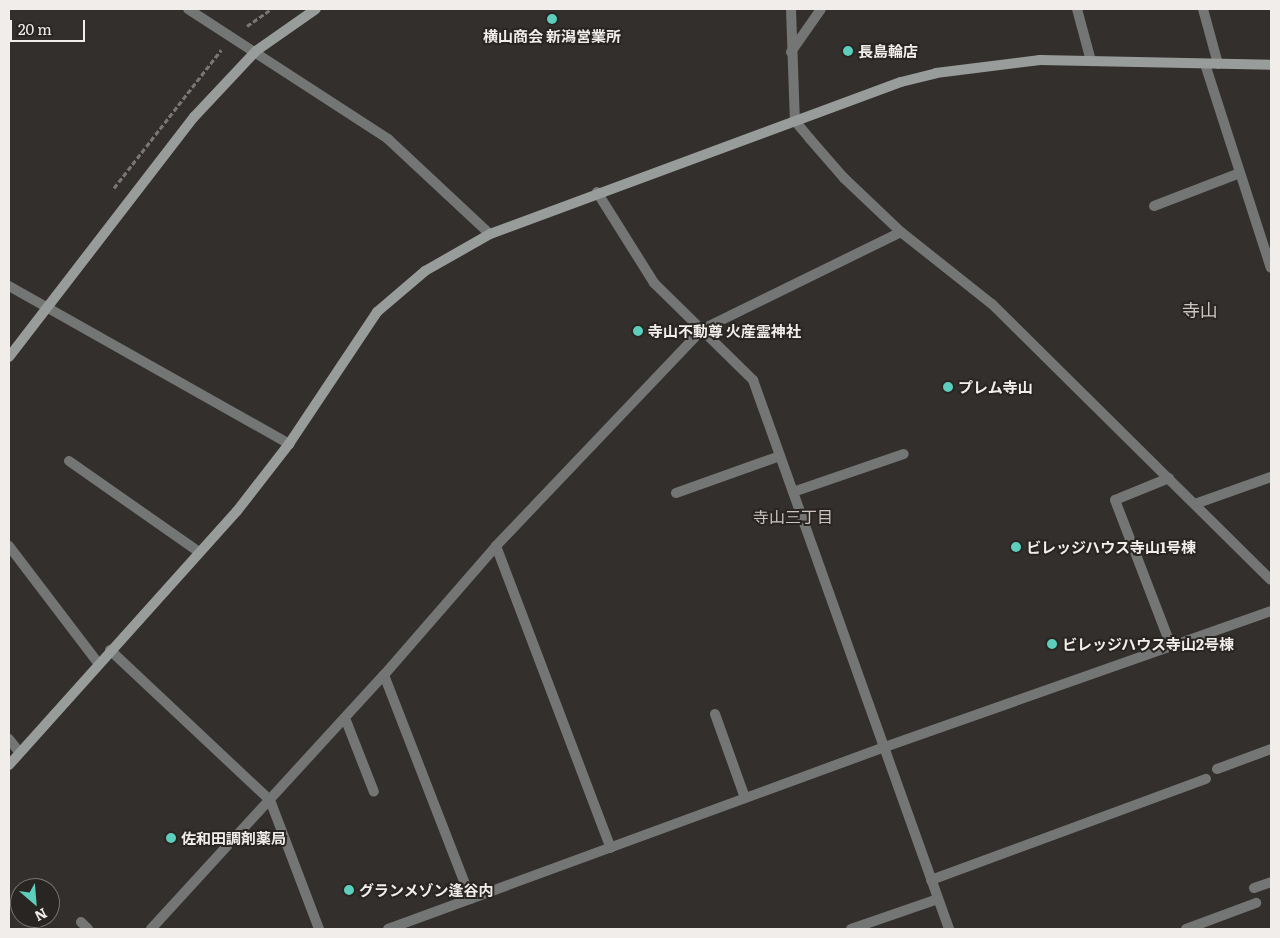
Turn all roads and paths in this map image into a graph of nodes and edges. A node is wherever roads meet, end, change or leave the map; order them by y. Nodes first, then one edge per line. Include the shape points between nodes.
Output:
1 (188, 9) edge
2 (316, 9) edge
3 (791, 9) edge
4 (821, 9) edge
5 (1078, 9) edge
6 (1203, 9) edge
7 (256, 51) junction
8 (791, 52) junction
9 (1091, 61) junction
10 (1205, 64) junction
11 (1218, 64) junction
12 (1271, 65) edge
13 (795, 120) junction
14 (1240, 172) junction
15 (597, 192) junction
16 (1154, 206) dead end
17 (901, 232) junction
18 (490, 234) junction
19 (1268, 249) edge
20 (1271, 268) edge
21 (9, 286) edge
22 (47, 306) junction
23 (703, 329) junction
24 (9, 357) edge
25 (289, 444) junction
26 (904, 454) dead end
27 (780, 456) junction
28 (69, 461) dead end
29 (1271, 477) edge
30 (1169, 478) junction
31 (792, 492) junction
32 (676, 493) dead end
33 (1195, 504) junction
34 (9, 546) edge
35 (496, 546) junction
36 (199, 552) junction
37 (1271, 580) edge
38 (1271, 611) edge
39 (1171, 646) junction
40 (110, 650) junction
41 (98, 663) junction
42 (384, 675) junction
43 (715, 714) dead end
44 (345, 718) junction
45 (9, 739) edge
46 (882, 748) junction
47 (1271, 749) edge
48 (18, 752) junction
49 (9, 764) edge
50 (1217, 769) dead end
51 (1206, 779) dead end
52 (374, 792) dead end
53 (745, 798) junction
54 (270, 800) junction
55 (611, 848) junction
56 (931, 880) junction
57 (1271, 882) edge
58 (1254, 888) dead end
59 (471, 899) junction
60 (938, 899) junction
61 (1256, 903) dead end
62 (151, 929) edge
63 (319, 929) edge
64 (388, 929) edge
65 (851, 929) edge
66 (949, 929) edge
67 (1186, 929) edge

1 - 7 street
2 - 7 street
3 - 8 street
4 - 8 street
5 - 9 street
6 - 11 street
7 - 18 street via 388,139
7 - 22 street via 194,117
8 - 13 street
9 - 10 street
9 - 13 street via 1040,60 936,73 901,82
10 - 11 street
10 - 14 street
11 - 12 street
13 - 15 street
13 - 17 street via 844,178
14 - 16 street
14 - 19 street
15 - 18 street
15 - 23 street via 654,283
17 - 23 street
17 - 30 street via 992,304
18 - 25 street via 426,271 377,312
19 - 20 street
21 - 22 street
22 - 24 street
22 - 25 street
23 - 27 street via 753,380
23 - 35 street
25 - 36 street via 237,511
26 - 31 street
27 - 31 street
27 - 32 street
28 - 36 street
29 - 33 street
30 - 33 street
30 - 39 street via 1115,500
31 - 46 street
33 - 37 street
34 - 41 street
35 - 42 street
35 - 55 street
36 - 40 street
38 - 39 street
39 - 46 street
40 - 41 street
40 - 54 street
41 - 48 street
42 - 44 street
42 - 59 street
43 - 53 street
44 - 52 street
44 - 54 street
45 - 48 street
46 - 53 street
46 - 56 street
47 - 50 street
48 - 49 street
51 - 56 street
53 - 55 street
54 - 62 street
54 - 63 street
55 - 59 street
56 - 60 street
57 - 58 street
59 - 64 street
60 - 65 street
60 - 66 street
61 - 67 street

